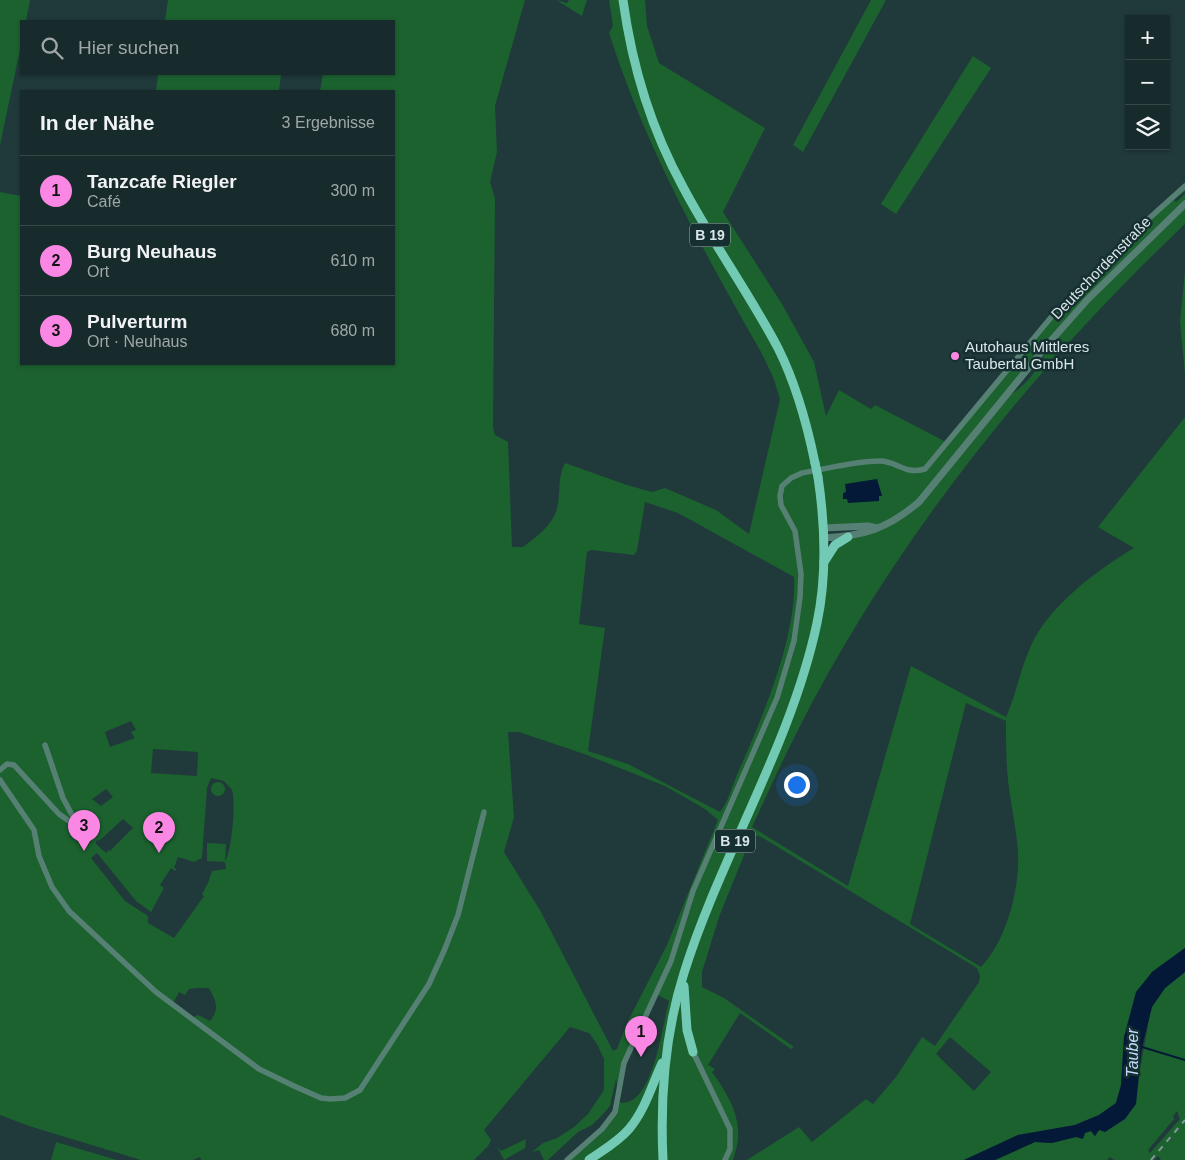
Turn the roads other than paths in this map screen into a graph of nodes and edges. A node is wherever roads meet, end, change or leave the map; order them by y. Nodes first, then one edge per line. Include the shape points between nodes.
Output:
1 (623, 0) edge
2 (1185, 186) edge
3 (1185, 204) edge
4 (823, 528) junction
5 (878, 528) junction
6 (848, 537) junction
7 (823, 538) junction
8 (823, 562) junction
9 (45, 745) dead end
10 (0, 770) edge
11 (0, 780) edge
12 (484, 812) dead end
13 (683, 975) junction
14 (693, 1052) joint
15 (666, 1056) junction
16 (567, 1160) edge
17 (589, 1160) edge
18 (663, 1160) edge
19 (725, 1160) edge

1 - 4 main road, B 19, bridge via 636,68 657,133 689,199 778,348 794,383 818,477
2 - 16 street via 1053,315 925,469 916,472 879,461 802,473 782,486 781,505 795,531 801,574 798,618 788,665 764,732 693,892 671,961 624,1063 615,1112 602,1129
3 - 5 street, Deutschordenstraße via 1088,299 1005,394 928,492 910,510
4 - 5 street
4 - 7 main road, B 19
5 - 6 street, Deutschordenstraße via 868,534
6 - 7 street, Deutschordenstraße
6 - 8 main road via 836,545
7 - 8 main road, B 19
8 - 13 main road, B 19 via 817,622 800,684 718,880
9 - 10 street via 63,798 79,828 59,814 14,765 7,764
11 - 12 street via 34,830 39,856 52,887 69,911 156,992 209,1034 260,1069 330,1099 345,1098 360,1090 429,984 458,915
13 - 14 main road via 687,1030
13 - 15 main road, B 19
14 - 19 street via 730,1129 730,1149
15 - 17 main road via 646,1102 629,1128 617,1141
15 - 18 main road, B 19

